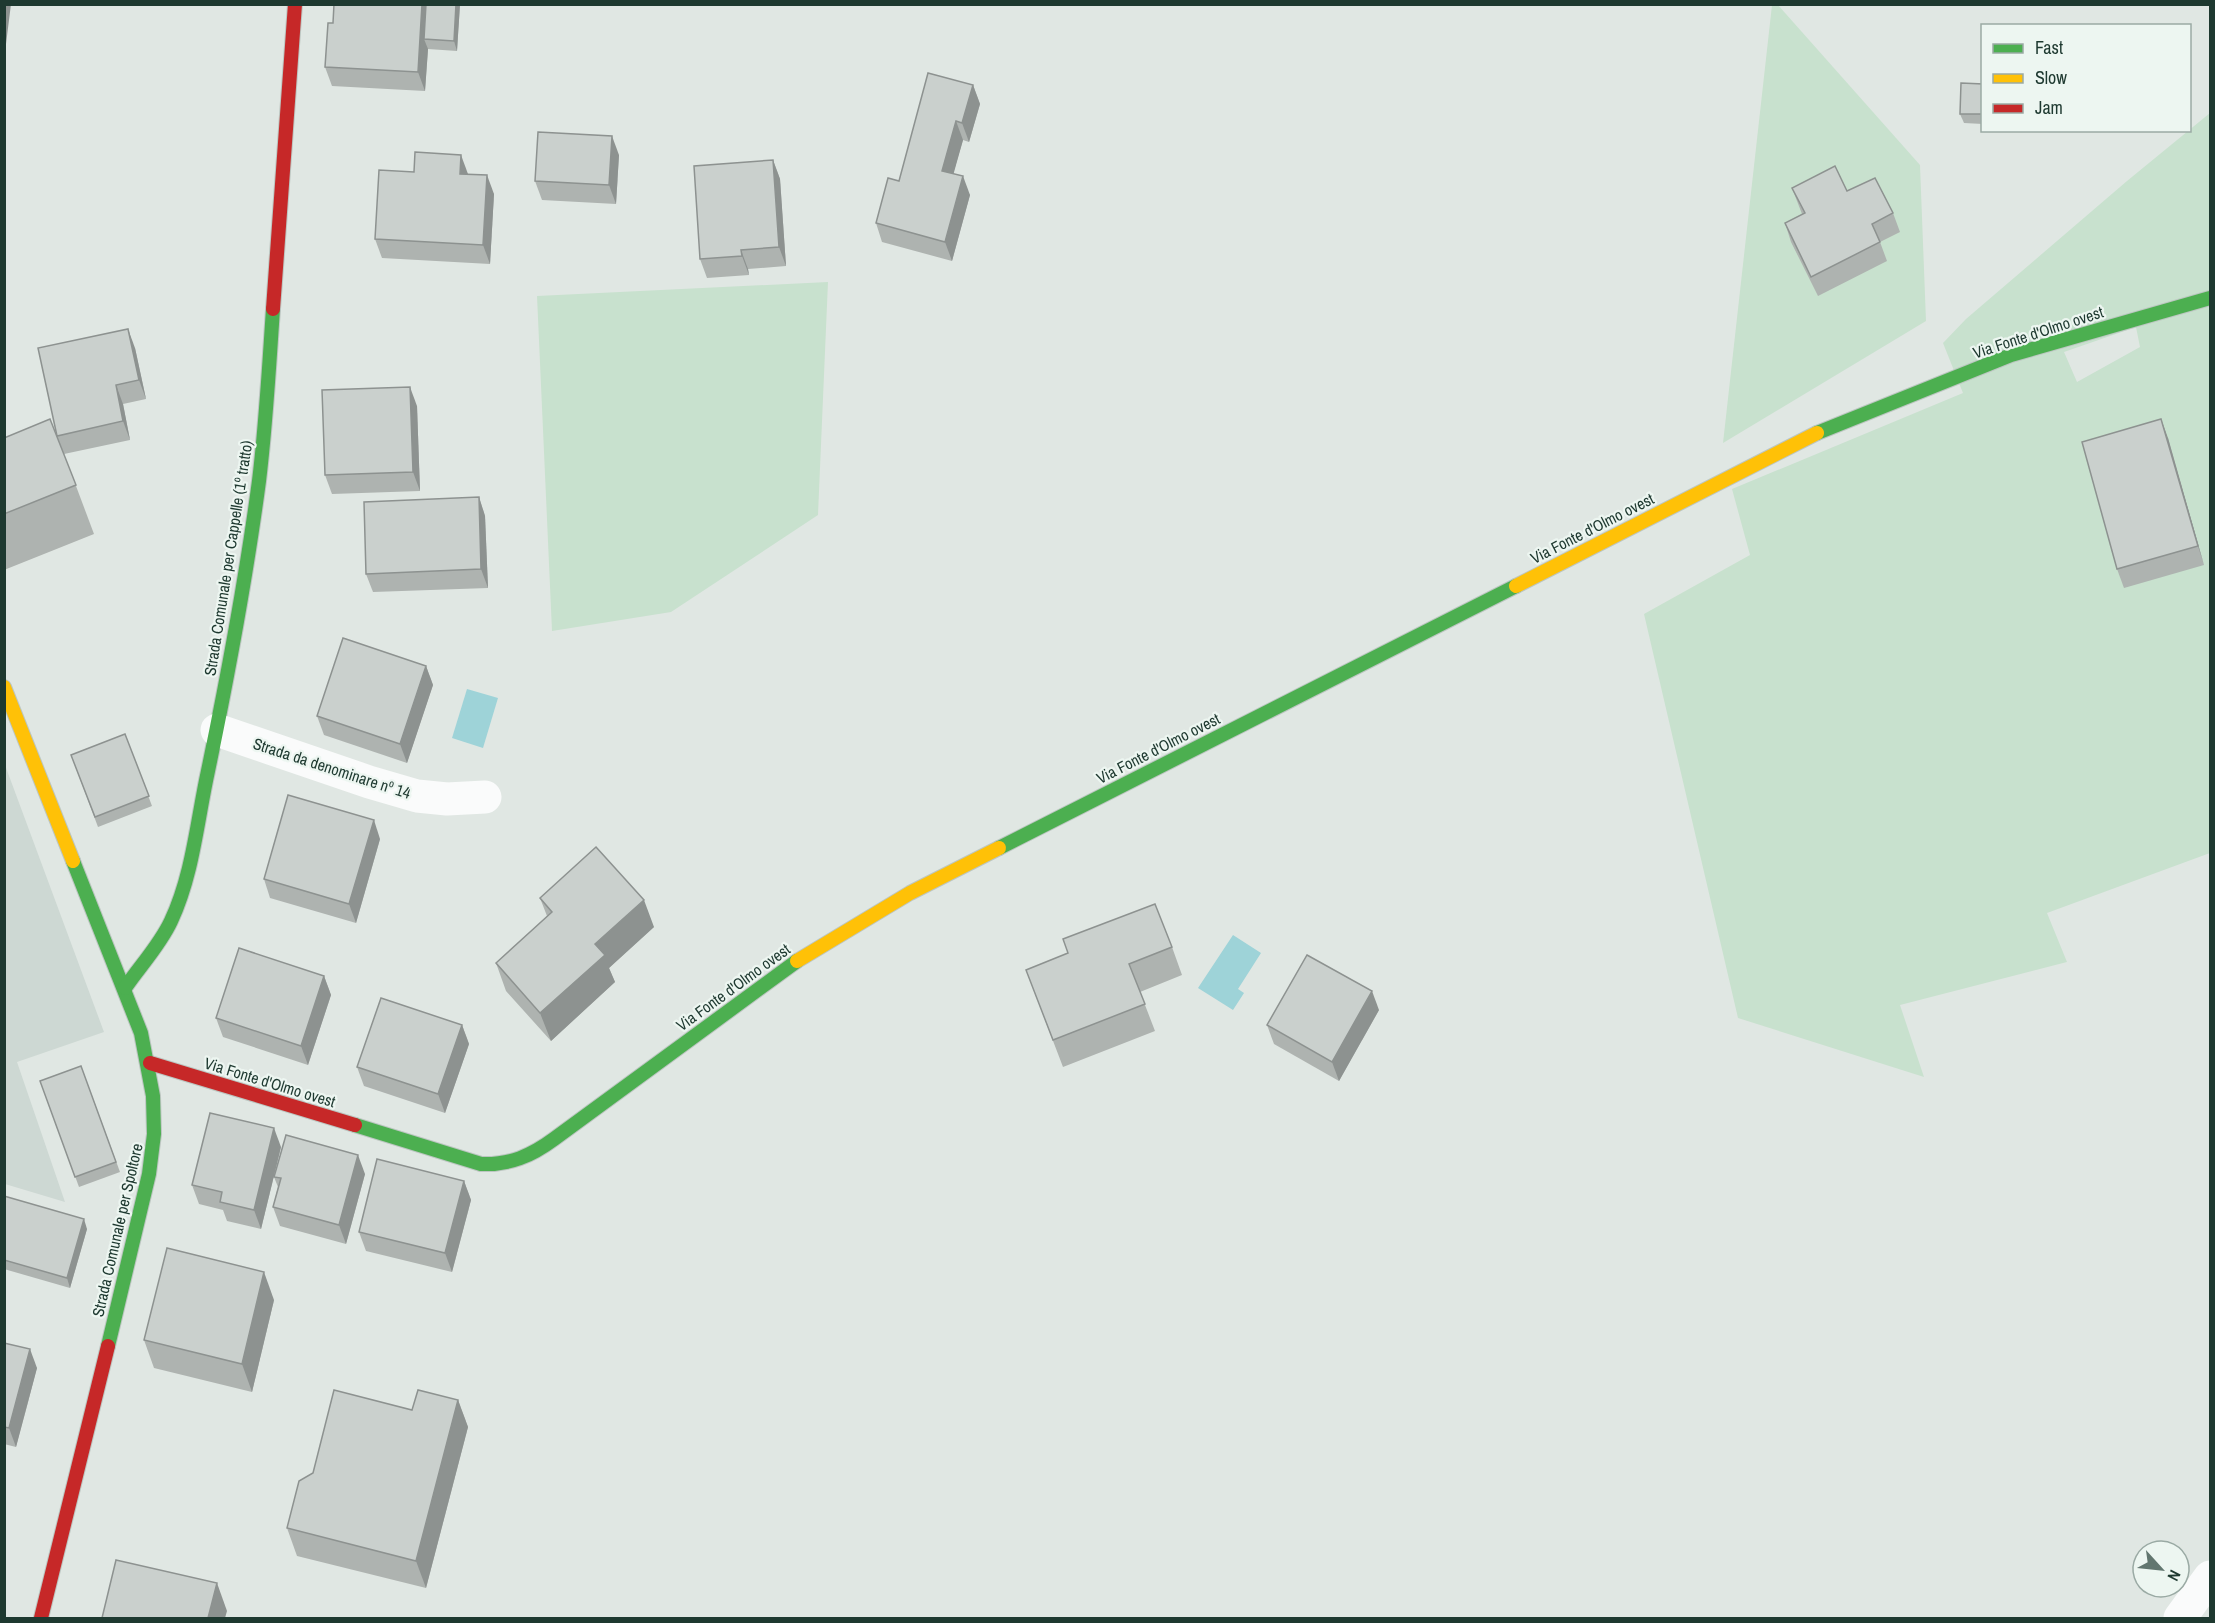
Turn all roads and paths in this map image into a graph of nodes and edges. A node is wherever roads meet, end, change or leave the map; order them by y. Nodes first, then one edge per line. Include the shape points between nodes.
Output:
1 (295, 4) edge
2 (2211, 298) edge
3 (4, 687) edge
4 (217, 730) junction
5 (485, 797) dead end
6 (125, 988) junction
7 (150, 1063) junction
8 (2211, 1577) edge
9 (41, 1618) edge
10 (2180, 1618) edge

1 - 4 street, Strada Comunale per Cappelle (1º tratto) via 258,488
2 - 7 street, Via Fonte d'Olmo ovest via 2011,356 1815,434 910,893 802,957 554,1139 515,1162 481,1164
3 - 6 street, Strada Comunale per Spoltore
4 - 5 street, Strada da denominare nº 14 via 417,796
4 - 6 street, Strada Comunale per Cappelle (1º tratto) via 178,901 170,922
6 - 7 street, Strada Comunale per Spoltore
7 - 9 street, Strada Comunale per Spoltore via 156,1126 150,1171
8 - 10 street

